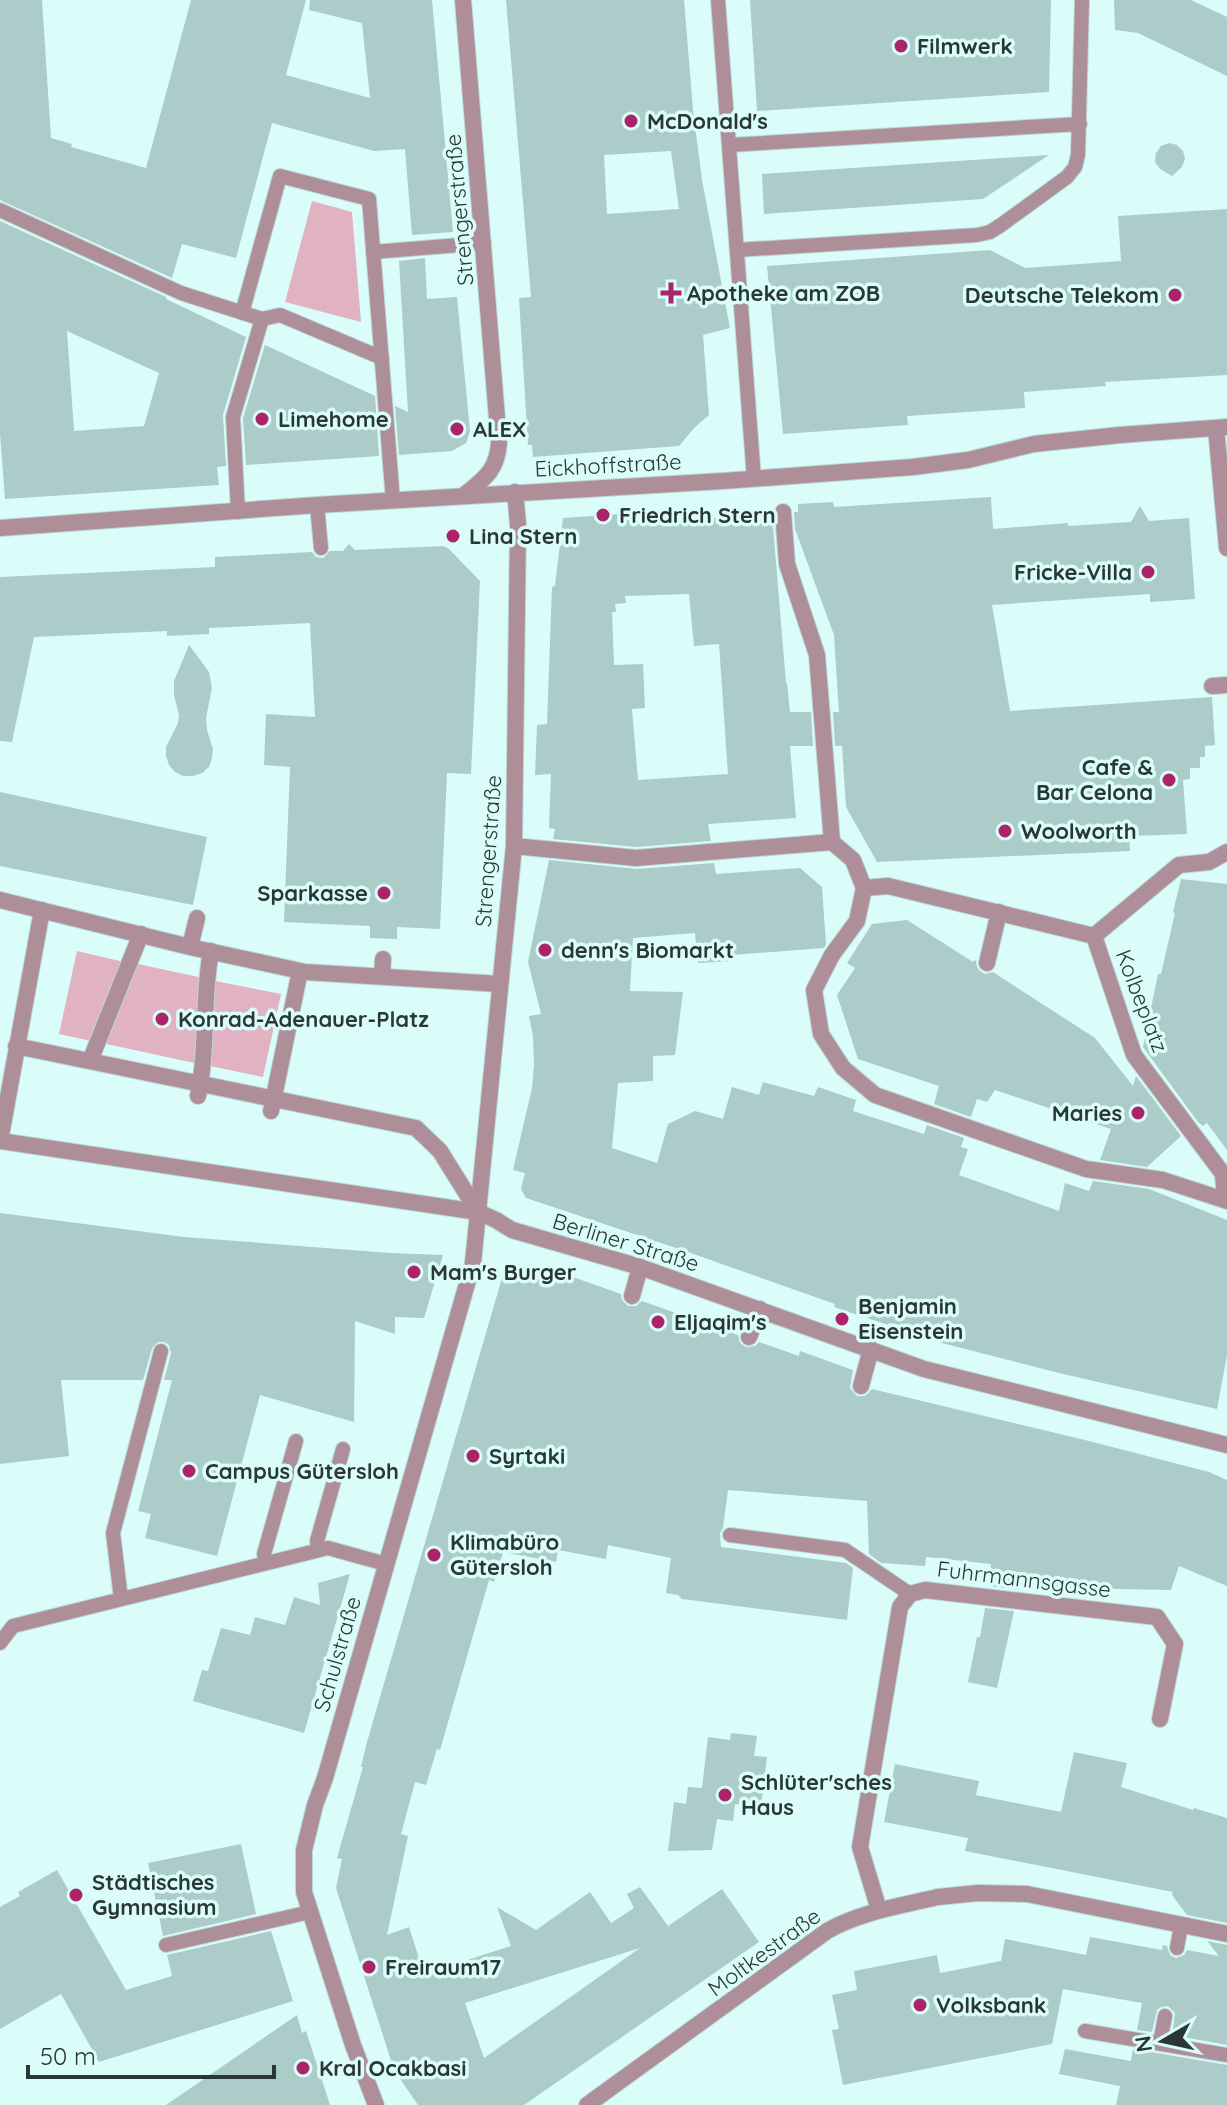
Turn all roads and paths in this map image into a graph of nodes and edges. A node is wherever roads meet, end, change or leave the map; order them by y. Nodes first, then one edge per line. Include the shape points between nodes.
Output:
1 (463, 0) edge
2 (718, 0) edge
3 (1082, 0) edge
4 (1080, 124) junction
5 (729, 145) junction
6 (0, 210) edge
7 (484, 243) junction
8 (737, 250) junction
9 (373, 252) junction
10 (242, 313) junction
11 (262, 319) junction
12 (382, 358) junction
13 (1222, 428) edge
14 (754, 479) junction
15 (515, 492) junction
16 (461, 497) junction
17 (393, 501) junction
18 (317, 505) junction
19 (238, 512) junction
20 (783, 512) dead end
21 (0, 528) edge
22 (321, 548) dead end
23 (1227, 548) edge
24 (832, 842) junction
25 (514, 846) junction
26 (1227, 852) edge
27 (864, 888) junction
28 (0, 900) edge
29 (42, 910) junction
30 (999, 912) junction
31 (197, 918) dead end
32 (141, 934) junction
33 (1094, 936) junction
34 (190, 947) junction
35 (211, 951) junction
36 (383, 959) dead end
37 (987, 963) dead end
38 (300, 971) junction
39 (382, 976) junction
40 (500, 984) junction
41 (16, 1046) junction
42 (90, 1061) junction
43 (5, 1084) edge
44 (199, 1090) junction
45 (272, 1105) junction
46 (0, 1141) edge
47 (1225, 1173) edge
48 (1226, 1200) edge
49 (478, 1212) junction
50 (640, 1267) junction
51 (632, 1296) dead end
52 (760, 1309) junction
53 (749, 1337) dead end
54 (871, 1349) junction
55 (161, 1351) dead end
56 (861, 1386) dead end
57 (296, 1441) dead end
58 (1227, 1445) edge
59 (343, 1449) dead end
60 (730, 1535) dead end
61 (319, 1550) junction
62 (266, 1563) junction
63 (386, 1564) junction
64 (910, 1594) junction
65 (121, 1599) junction
66 (0, 1643) edge
67 (1160, 1719) dead end
68 (879, 1910) junction
69 (310, 1912) junction
70 (1181, 1925) junction
71 (1227, 1934) edge
72 (166, 1945) dead end
73 (1177, 1948) dead end
74 (1165, 2016) dead end
75 (1085, 2031) dead end
76 (1160, 2043) junction
77 (1227, 2055) edge
78 (376, 2105) edge
79 (587, 2105) edge

1 - 7 street, Strengerstraße
2 - 5 lane
3 - 4 lane
4 - 5 lane
4 - 8 lane via 1078,155 1067,177 990,232
5 - 8 lane
6 - 10 lane via 181,293
7 - 9 lane
7 - 16 street, Strengerstraße via 498,456 493,469
8 - 14 lane
9 - 10 lane via 369,199 280,176
9 - 12 lane
10 - 11 lane
11 - 12 lane via 280,315
11 - 19 lane via 233,417
12 - 17 lane
13 - 14 street, Eickhoffstraße via 1034,444 937,464
13 - 23 street, Eickhoffstraße
14 - 15 street, Eickhoffstraße
15 - 16 street, Eickhoffstraße
15 - 25 street, Strengerstraße
16 - 17 street, Eickhoffstraße
17 - 18 street, Eickhoffstraße
18 - 19 street, Eickhoffstraße
18 - 22 lane
19 - 21 street, Eickhoffstraße
20 - 24 street via 787,564 817,655
24 - 25 street via 636,858
24 - 27 street via 853,860
25 - 40 street, Strengerstraße
26 - 33 street, Kolbeplatz via 1209,862 1179,865
27 - 30 street, Kolbeplatz via 888,886
27 - 48 street via 857,921 814,990 821,1034 843,1068 875,1095 1086,1169 1163,1180
28 - 29 street
29 - 32 street
29 - 41 street
30 - 33 street, Kolbeplatz
30 - 37 street
31 - 34 street
32 - 34 street
32 - 42 street
33 - 47 street, Kolbeplatz via 1134,1055
34 - 35 street
35 - 38 street
35 - 44 street
36 - 39 street
38 - 39 street
38 - 45 street
39 - 40 street
40 - 49 street, Strengerstraße
41 - 42 street
41 - 43 street
42 - 44 street
43 - 46 street
44 - 45 street
45 - 49 street via 416,1128 440,1151
46 - 49 street, Berliner Straße
47 - 48 street, Kolbeplatz
49 - 50 street, Berliner Straße via 512,1230
49 - 63 street, Schulstraße via 473,1263
50 - 51 street
50 - 52 street, Berliner Straße
52 - 53 street
52 - 54 street, Berliner Straße
54 - 56 street
54 - 58 street, Berliner Straße via 924,1369
55 - 65 lane via 113,1533
57 - 62 lane via 264,1554
59 - 61 lane via 317,1541
60 - 64 lane via 845,1550
61 - 62 lane
61 - 63 lane
62 - 65 lane
63 - 69 street, Schulstraße via 304,1850 304,1892
64 - 67 street, Fuhrmannsgasse via 925,1590 1157,1617 1175,1644
64 - 68 street, Fuhrmannsgasse via 900,1607 860,1847
65 - 66 lane via 13,1626
68 - 70 street, Moltkestraße via 938,1897 1027,1894
68 - 79 street, Moltkestraße via 827,1931
69 - 72 lane
69 - 78 street, Schulstraße
70 - 71 street, Moltkestraße
70 - 73 lane
74 - 76 lane
75 - 76 lane
76 - 77 lane

